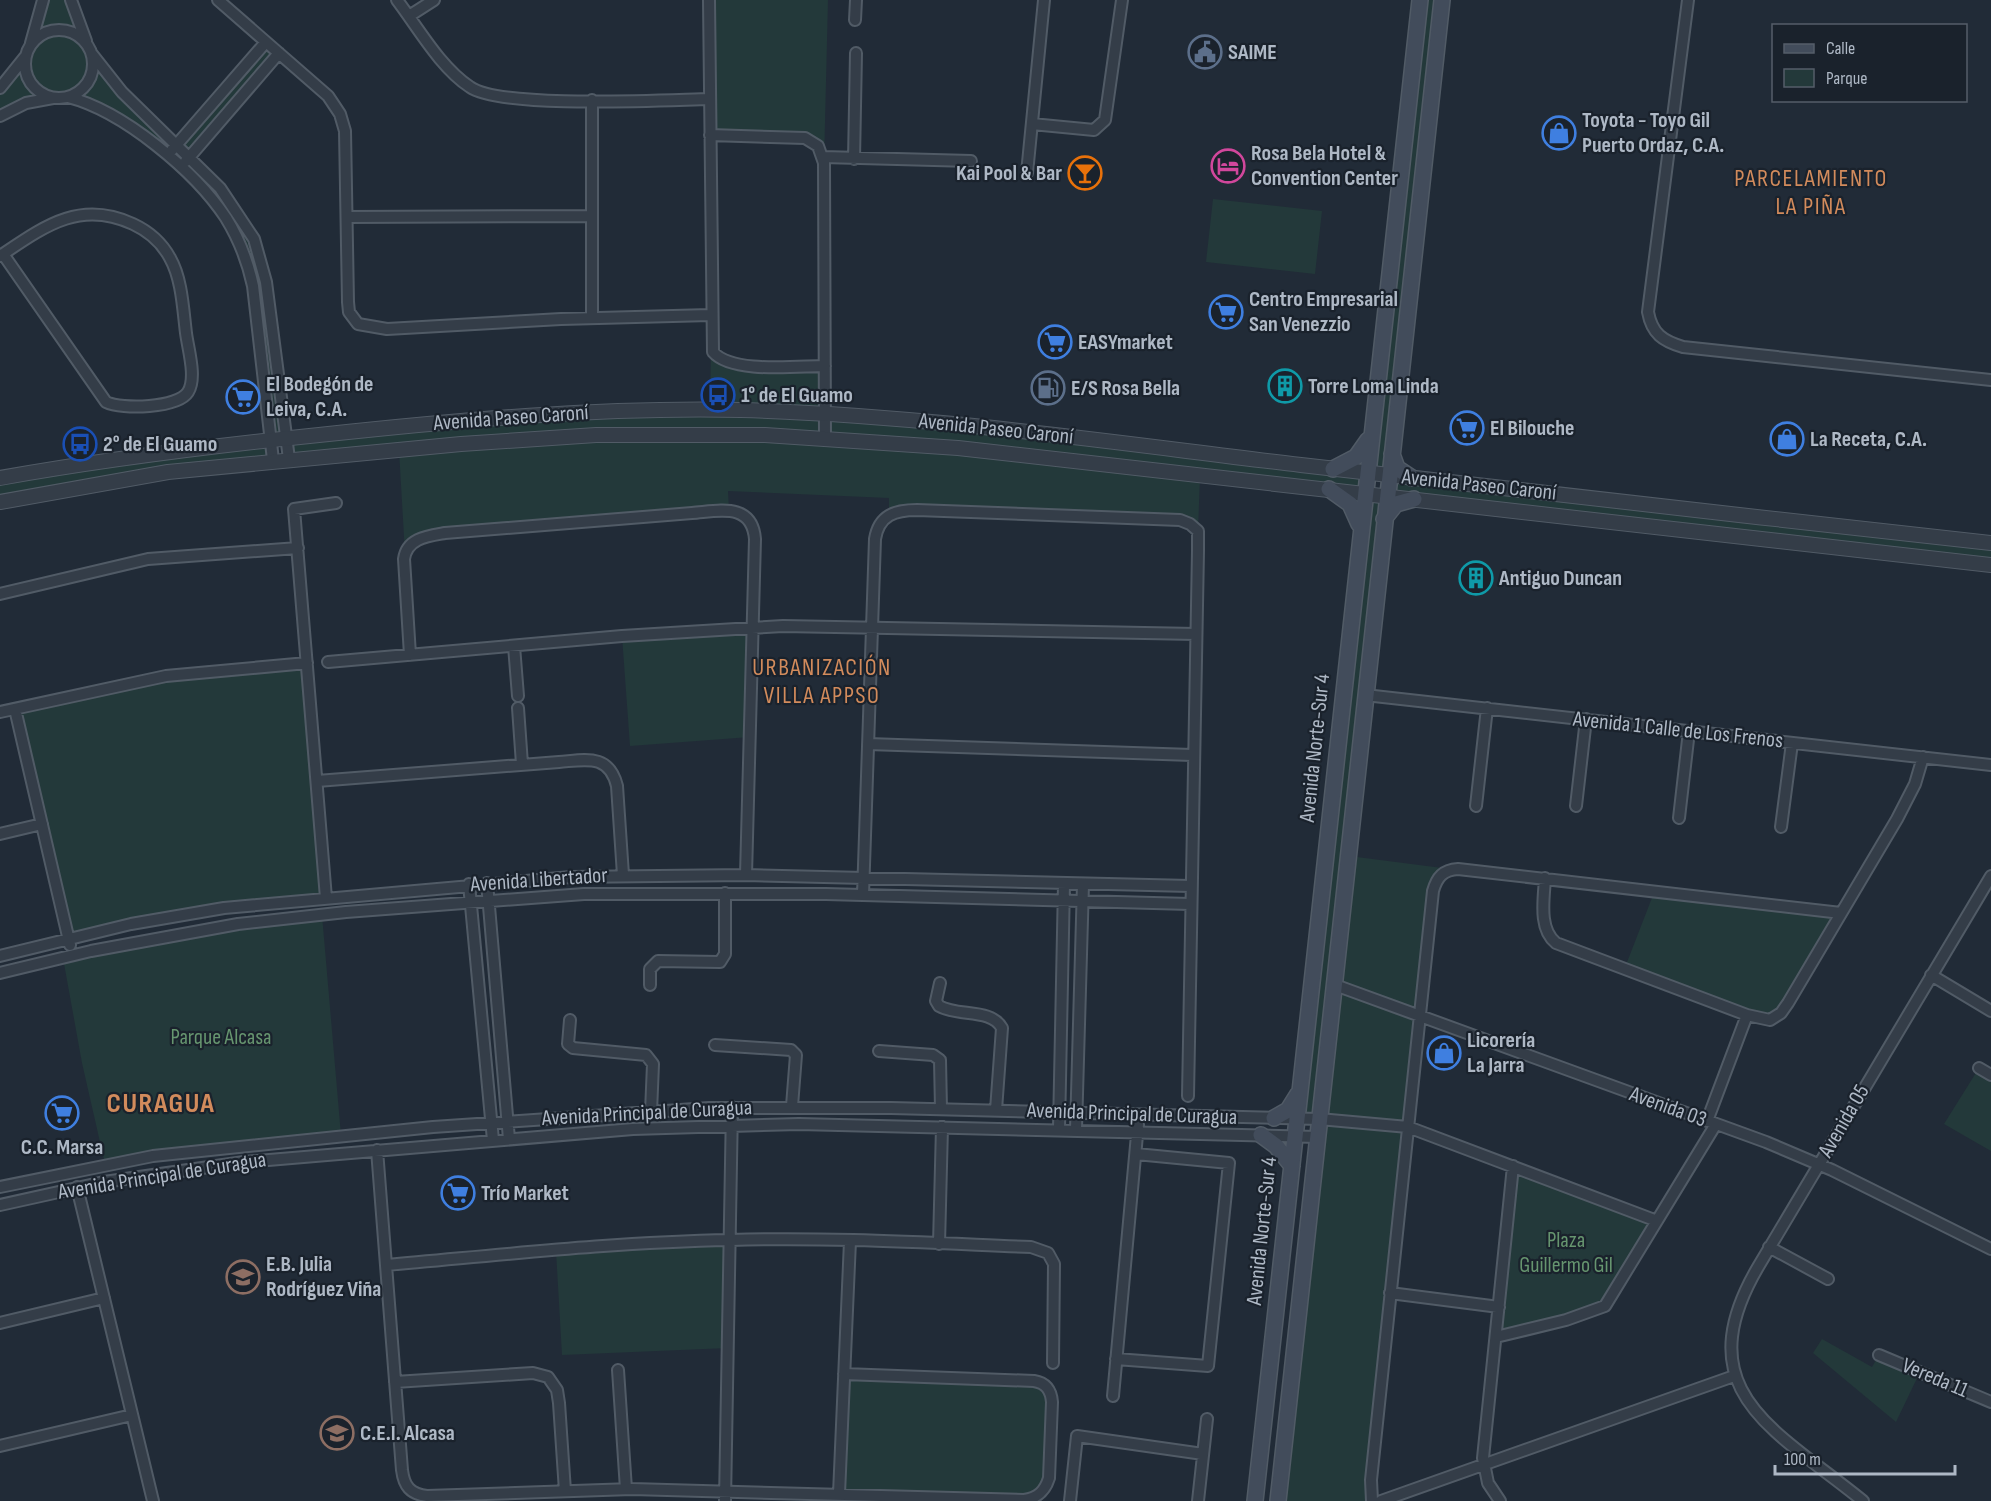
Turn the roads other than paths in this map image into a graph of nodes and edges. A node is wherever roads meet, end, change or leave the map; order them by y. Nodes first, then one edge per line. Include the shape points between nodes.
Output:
1 (43, 0) edge
2 (71, 0) edge
3 (218, 0) edge
4 (397, 0) edge
5 (434, 0) edge
6 (709, 0) edge
7 (856, 0) edge
8 (1044, 0) edge
9 (1122, 0) edge
10 (1420, 0) edge
11 (1442, 0) edge
12 (1688, 0) edge
13 (409, 16) junction
14 (855, 20) dead end
15 (266, 42) junction
16 (30, 45) junction
17 (90, 49) junction
18 (279, 53) junction
19 (856, 53) dead end
20 (25, 56) junction
21 (0, 88) edge
22 (63, 97) junction
23 (710, 99) junction
24 (592, 100) junction
25 (0, 116) edge
26 (1032, 124) junction
27 (710, 135) junction
28 (176, 145) junction
29 (168, 156) junction
30 (190, 157) junction
31 (824, 157) junction
32 (854, 159) junction
33 (971, 161) dead end
34 (180, 168) junction
35 (1028, 173) dead end
36 (592, 216) junction
37 (348, 217) junction
38 (2, 255) edge
39 (710, 315) junction
40 (592, 318) junction
41 (825, 366) junction
42 (1991, 380) edge
43 (825, 414) junction
44 (1371, 435) junction
45 (287, 438) junction
46 (825, 438) junction
47 (271, 440) junction
48 (1392, 453) junction
49 (289, 459) junction
50 (273, 460) junction
51 (1333, 469) junction
52 (1366, 473) junction
53 (1389, 475) junction
54 (0, 478) edge
55 (1412, 478) junction
56 (1329, 489) junction
57 (1364, 493) junction
58 (1387, 496) junction
59 (1414, 499) junction
60 (0, 502) edge
61 (336, 503) dead end
62 (1384, 519) junction
63 (1360, 528) junction
64 (1991, 543) edge
65 (298, 548) junction
66 (1991, 565) edge
67 (0, 594) edge
68 (754, 627) junction
69 (873, 628) junction
70 (1196, 634) junction
71 (514, 646) junction
72 (410, 655) junction
73 (328, 662) dead end
74 (308, 663) junction
75 (1365, 695) junction
76 (518, 696) dead end
77 (518, 708) dead end
78 (1487, 708) junction
79 (15, 709) junction
80 (0, 712) edge
81 (1586, 719) junction
82 (1689, 731) junction
83 (1792, 743) junction
84 (868, 744) junction
85 (1192, 755) junction
86 (1923, 757) junction
87 (522, 764) junction
88 (1991, 765) edge
89 (317, 781) junction
90 (1476, 806) dead end
91 (1576, 806) dead end
92 (1679, 818) dead end
93 (42, 824) junction
94 (1781, 827) dead end
95 (0, 834) edge
96 (623, 875) junction
97 (746, 875) junction
98 (1991, 876) edge
99 (864, 878) junction
100 (1545, 878) junction
101 (487, 883) junction
102 (1064, 884) junction
103 (1083, 884) junction
104 (469, 885) junction
105 (1190, 886) junction
106 (725, 893) junction
107 (864, 895) junction
108 (326, 898) junction
109 (1064, 900) junction
110 (1083, 900) junction
111 (488, 901) junction
112 (471, 902) junction
113 (1190, 904) junction
114 (1841, 913) junction
115 (68, 939) junction
116 (72, 955) junction
117 (0, 956) edge
118 (0, 973) edge
119 (1931, 975) junction
120 (940, 982) dead end
121 (650, 984) dead end
122 (1335, 985) junction
123 (1991, 1011) edge
124 (1747, 1015) junction
125 (1419, 1016) junction
126 (570, 1020) dead end
127 (715, 1045) dead end
128 (879, 1051) dead end
129 (1979, 1068) dead end
130 (1991, 1075) edge
131 (1301, 1088) junction
132 (1188, 1096) dead end
133 (792, 1106) junction
134 (732, 1107) junction
135 (941, 1109) junction
136 (996, 1110) junction
137 (651, 1112) junction
138 (1059, 1112) junction
139 (1076, 1112) junction
140 (1139, 1114) junction
141 (1274, 1118) junction
142 (1298, 1118) junction
143 (1319, 1119) junction
144 (507, 1122) junction
145 (1711, 1122) junction
146 (491, 1123) junction
147 (732, 1125) junction
148 (942, 1127) junction
149 (1408, 1127) junction
150 (1059, 1129) junction
151 (1076, 1129) junction
152 (1138, 1131) junction
153 (1261, 1135) junction
154 (1295, 1136) junction
155 (1317, 1137) junction
156 (509, 1139) junction
157 (493, 1140) junction
158 (377, 1150) junction
159 (1136, 1154) junction
160 (1819, 1164) junction
161 (1292, 1166) junction
162 (1513, 1166) junction
163 (0, 1187) edge
164 (77, 1187) junction
165 (0, 1205) edge
166 (1657, 1221) junction
167 (730, 1240) junction
168 (850, 1241) junction
169 (939, 1244) junction
170 (1769, 1247) junction
171 (1991, 1249) edge
172 (386, 1265) junction
173 (1828, 1279) dead end
174 (1390, 1293) junction
175 (104, 1298) junction
176 (1499, 1306) junction
177 (0, 1323) edge
178 (1496, 1338) junction
179 (1880, 1355) dead end
180 (1116, 1359) junction
181 (1053, 1362) dead end
182 (618, 1370) dead end
183 (844, 1374) junction
184 (1734, 1376) junction
185 (395, 1382) junction
186 (1113, 1396) dead end
187 (1991, 1402) edge
188 (132, 1415) junction
189 (1207, 1419) dead end
190 (0, 1446) edge
191 (1203, 1454) junction
192 (1483, 1465) junction
193 (626, 1489) junction
194 (640, 1489) junction
195 (560, 1494) edge
196 (838, 1494) junction
197 (725, 1496) edge
198 (814, 1497) edge
199 (464, 1498) edge
200 (900, 1499) edge
201 (985, 1500) edge
202 (153, 1501) edge
203 (640, 1501) edge
204 (1070, 1501) edge
205 (1198, 1501) edge
206 (1255, 1501) edge
207 (1278, 1501) edge
208 (1372, 1501) edge
209 (1381, 1501) edge
210 (1500, 1501) edge
211 (1863, 1501) edge

1 - 16 street
2 - 17 street
3 - 15 street
4 - 13 street
5 - 13 street
6 - 23 street
7 - 14 street
8 - 26 street
9 - 26 street via 1105,120 1094,130
10 - 44 main road, Avenida Norte-Sur 4
11 - 48 main road, Avenida Norte-Sur 4
12 - 42 street via 1648,312 1657,336 1683,347
13 - 24 street via 461,80 482,94 505,99
15 - 18 street
15 - 28 street
16 - 17 street via 38,37 60,29 80,36
16 - 20 street
17 - 22 street via 92,76 78,93
17 - 28 street via 122,92
18 - 30 street
18 - 37 street via 328,96 343,122
19 - 32 street
20 - 21 street
20 - 22 street via 25,68 36,89
22 - 25 street via 26,103
22 - 29 street via 118,118
23 - 24 street
23 - 27 street
24 - 36 street
26 - 35 street
27 - 31 street via 805,138 818,146
27 - 39 street
28 - 29 street
28 - 30 street
29 - 34 street
30 - 34 street
30 - 45 street via 235,207 254,239 261,261
31 - 32 street
31 - 41 street
32 - 33 street
34 - 47 street via 226,218 250,271
36 - 37 street
36 - 40 street
37 - 40 street via 349,312 363,327
38 - 38 street via 48,225 86,214 108,215 147,232 164,248 175,269 189,358 188,392 175,402 123,408 106,402
39 - 40 street
39 - 41 street via 711,347 722,360 757,366
41 - 43 street
43 - 45 street, Avenida Paseo Caroní via 701,410 564,413
43 - 46 street
43 - 51 street, Avenida Paseo Caroní via 977,425
44 - 51 main road via 1356,457
44 - 52 main road, Avenida Norte-Sur 4
45 - 47 street, Avenida Paseo Caroní
45 - 49 street
46 - 49 street, Avenida Paseo Caroní via 707,434 564,436
46 - 56 street, Avenida Paseo Caroní via 968,449
47 - 50 street
47 - 54 street, Avenida Paseo Caroní via 97,461
48 - 53 main road, Avenida Norte-Sur 4
48 - 55 main road via 1397,468
49 - 50 street, Avenida Paseo Caroní
50 - 60 street, Avenida Paseo Caroní via 168,472
51 - 52 street, Avenida Paseo Caroní
52 - 53 street, Avenida Paseo Caroní
52 - 57 main road, Avenida Norte-Sur 4
53 - 55 street, Avenida Paseo Caroní
53 - 58 main road, Avenida Norte-Sur 4
55 - 64 street, Avenida Paseo Caroní
56 - 57 street, Avenida Paseo Caroní
56 - 63 main road via 1350,504
57 - 58 street, Avenida Paseo Caroní
57 - 63 main road, Avenida Norte-Sur 4
58 - 59 street, Avenida Paseo Caroní
58 - 62 main road, Avenida Norte-Sur 4
59 - 62 main road via 1396,504
59 - 66 street, Avenida Paseo Caroní
61 - 65 street via 294,509
62 - 75 main road, Avenida Norte-Sur 4
63 - 131 main road, Avenida Norte-Sur 4
65 - 67 street via 148,559
65 - 74 street
68 - 69 street
68 - 71 street
68 - 72 street via 752,523 735,511 701,512 445,534 418,540 409,546 404,559
68 - 97 street
69 - 70 street
69 - 70 street via 876,531 889,514 917,510 1186,522 1195,527 1198,537
69 - 84 street
70 - 85 street
71 - 72 street
71 - 76 street
72 - 73 street
74 - 79 street via 166,675
74 - 89 street
75 - 78 street, Avenida 1 Calle de Los Frenos
75 - 122 main road, Avenida Norte-Sur 4
77 - 87 street
78 - 81 street, Avenida 1 Calle de Los Frenos
78 - 90 street
79 - 80 street
79 - 93 street
81 - 82 street, Avenida 1 Calle de Los Frenos
81 - 91 street
82 - 83 street, Avenida 1 Calle de Los Frenos
82 - 92 street
83 - 86 street, Avenida 1 Calle de Los Frenos
83 - 94 street
84 - 85 street
84 - 99 street
85 - 105 street
86 - 88 street, Avenida 1 Calle de Los Frenos
86 - 114 street via 1915,784
87 - 89 street
87 - 96 street via 594,760 609,768 617,786
89 - 108 street
93 - 95 street
93 - 115 street
96 - 97 street, Avenida Libertador
96 - 101 street, Avenida Libertador
97 - 99 street, Avenida Libertador
98 - 119 street, Avenida 05
99 - 102 street, Avenida Libertador
99 - 107 street
100 - 114 street
100 - 124 street via 1545,925 1556,943
100 - 125 street via 1458,869 1439,876 1433,891
101 - 104 street, Avenida Libertador
101 - 111 street
102 - 103 street, Avenida Libertador
102 - 109 street
103 - 105 street, Avenida Libertador
103 - 110 street
104 - 108 street, Avenida Libertador
104 - 112 street
105 - 113 street
106 - 107 street, Avenida Libertador
106 - 111 street, Avenida Libertador via 612,892
106 - 121 street via 724,954 720,962 658,961 650,969
107 - 109 street, Avenida Libertador
108 - 115 street, Avenida Libertador via 206,911
109 - 110 street, Avenida Libertador
109 - 138 street
110 - 113 street, Avenida Libertador
110 - 139 street
111 - 112 street, Avenida Libertador
111 - 144 street
112 - 116 street, Avenida Libertador via 238,924
112 - 146 street
113 - 132 street
114 - 124 street via 1781,1013 1770,1020
115 - 116 street
115 - 117 street, Avenida Libertador
116 - 118 street, Avenida Libertador
119 - 123 street
119 - 160 street, Avenida 05
120 - 136 street via 936,1001 939,1006 963,1014 988,1016 1002,1028
122 - 125 street, Avenida 03
122 - 143 main road, Avenida Norte-Sur 4
124 - 145 street
125 - 145 street, Avenida 03
125 - 149 street
126 - 137 street via 568,1044 573,1048 646,1055 653,1064
127 - 133 street via 791,1050 796,1056
128 - 135 street via 933,1055 940,1060
129 - 130 street
131 - 141 main road via 1288,1110
131 - 142 main road, Avenida Norte-Sur 4
133 - 134 street, Avenida Principal de Curagua
133 - 135 street, Avenida Principal de Curagua
134 - 137 street, Avenida Principal de Curagua
134 - 147 street
135 - 136 street, Avenida Principal de Curagua
136 - 138 street, Avenida Principal de Curagua
137 - 144 street, Avenida Principal de Curagua
138 - 139 street, Avenida Principal de Curagua
138 - 150 street
139 - 140 street, Avenida Principal de Curagua
139 - 151 street
140 - 141 street, Avenida Principal de Curagua
140 - 152 street
141 - 142 street, Avenida Principal de Curagua
142 - 143 street, Avenida Principal de Curagua
142 - 154 main road, Avenida Norte-Sur 4
143 - 149 street, Avenida Principal de Curagua
143 - 155 main road, Avenida Norte-Sur 4
144 - 146 street, Avenida Principal de Curagua
144 - 156 street
145 - 160 street, Avenida 03
145 - 166 street
146 - 157 street
146 - 163 street, Avenida Principal de Curagua via 206,1149
147 - 148 street, Avenida Principal de Curagua
147 - 156 street, Avenida Principal de Curagua
147 - 167 street
148 - 150 street, Avenida Principal de Curagua
148 - 169 street
149 - 162 street, Avenida Principal de Curagua
149 - 174 street
150 - 151 street, Avenida Principal de Curagua
151 - 152 street, Avenida Principal de Curagua
152 - 153 street, Avenida Principal de Curagua
152 - 159 street
153 - 154 street, Avenida Principal de Curagua
153 - 161 main road
154 - 155 street, Avenida Principal de Curagua
154 - 161 main road, Avenida Norte-Sur 4
155 - 207 main road, Avenida Norte-Sur 4
156 - 157 street, Avenida Principal de Curagua
157 - 158 street, Avenida Principal de Curagua
158 - 164 street, Avenida Principal de Curagua via 189,1168
158 - 172 street
159 - 180 street
159 - 180 street via 1228,1163 1208,1366
160 - 170 street, Avenida 05
160 - 171 street, Avenida 03
161 - 206 main road, Avenida Norte-Sur 4
162 - 166 street, Avenida Principal de Curagua
162 - 176 street
164 - 165 street, Avenida Principal de Curagua
164 - 175 street
166 - 178 street via 1605,1306
167 - 168 street
167 - 172 street
167 - 197 street
168 - 169 street
168 - 183 street
169 - 181 street via 1031,1247 1050,1256 1055,1271
170 - 173 street
170 - 184 street, Avenida 05 via 1741,1296 1733,1320 1730,1350
172 - 185 street
174 - 176 street
174 - 208 street
175 - 177 street
175 - 188 street
176 - 178 street
178 - 192 street
179 - 187 street, Vereda 11
180 - 186 street
182 - 193 street
183 - 196 street
183 - 201 street via 1034,1381 1047,1386 1052,1402 1049,1478 1045,1487 1030,1499
184 - 192 street
184 - 211 street via 1747,1401 1768,1423
185 - 195 street via 533,1373 548,1377 559,1403
185 - 199 street via 403,1481 415,1493
188 - 190 street
188 - 202 street
189 - 191 street
191 - 204 street via 1077,1436
191 - 205 street
192 - 209 street
192 - 210 street via 1488,1483
193 - 194 street
193 - 195 street
194 - 197 street
194 - 203 street
195 - 199 street
196 - 198 street
196 - 200 street
197 - 198 street
200 - 201 street

